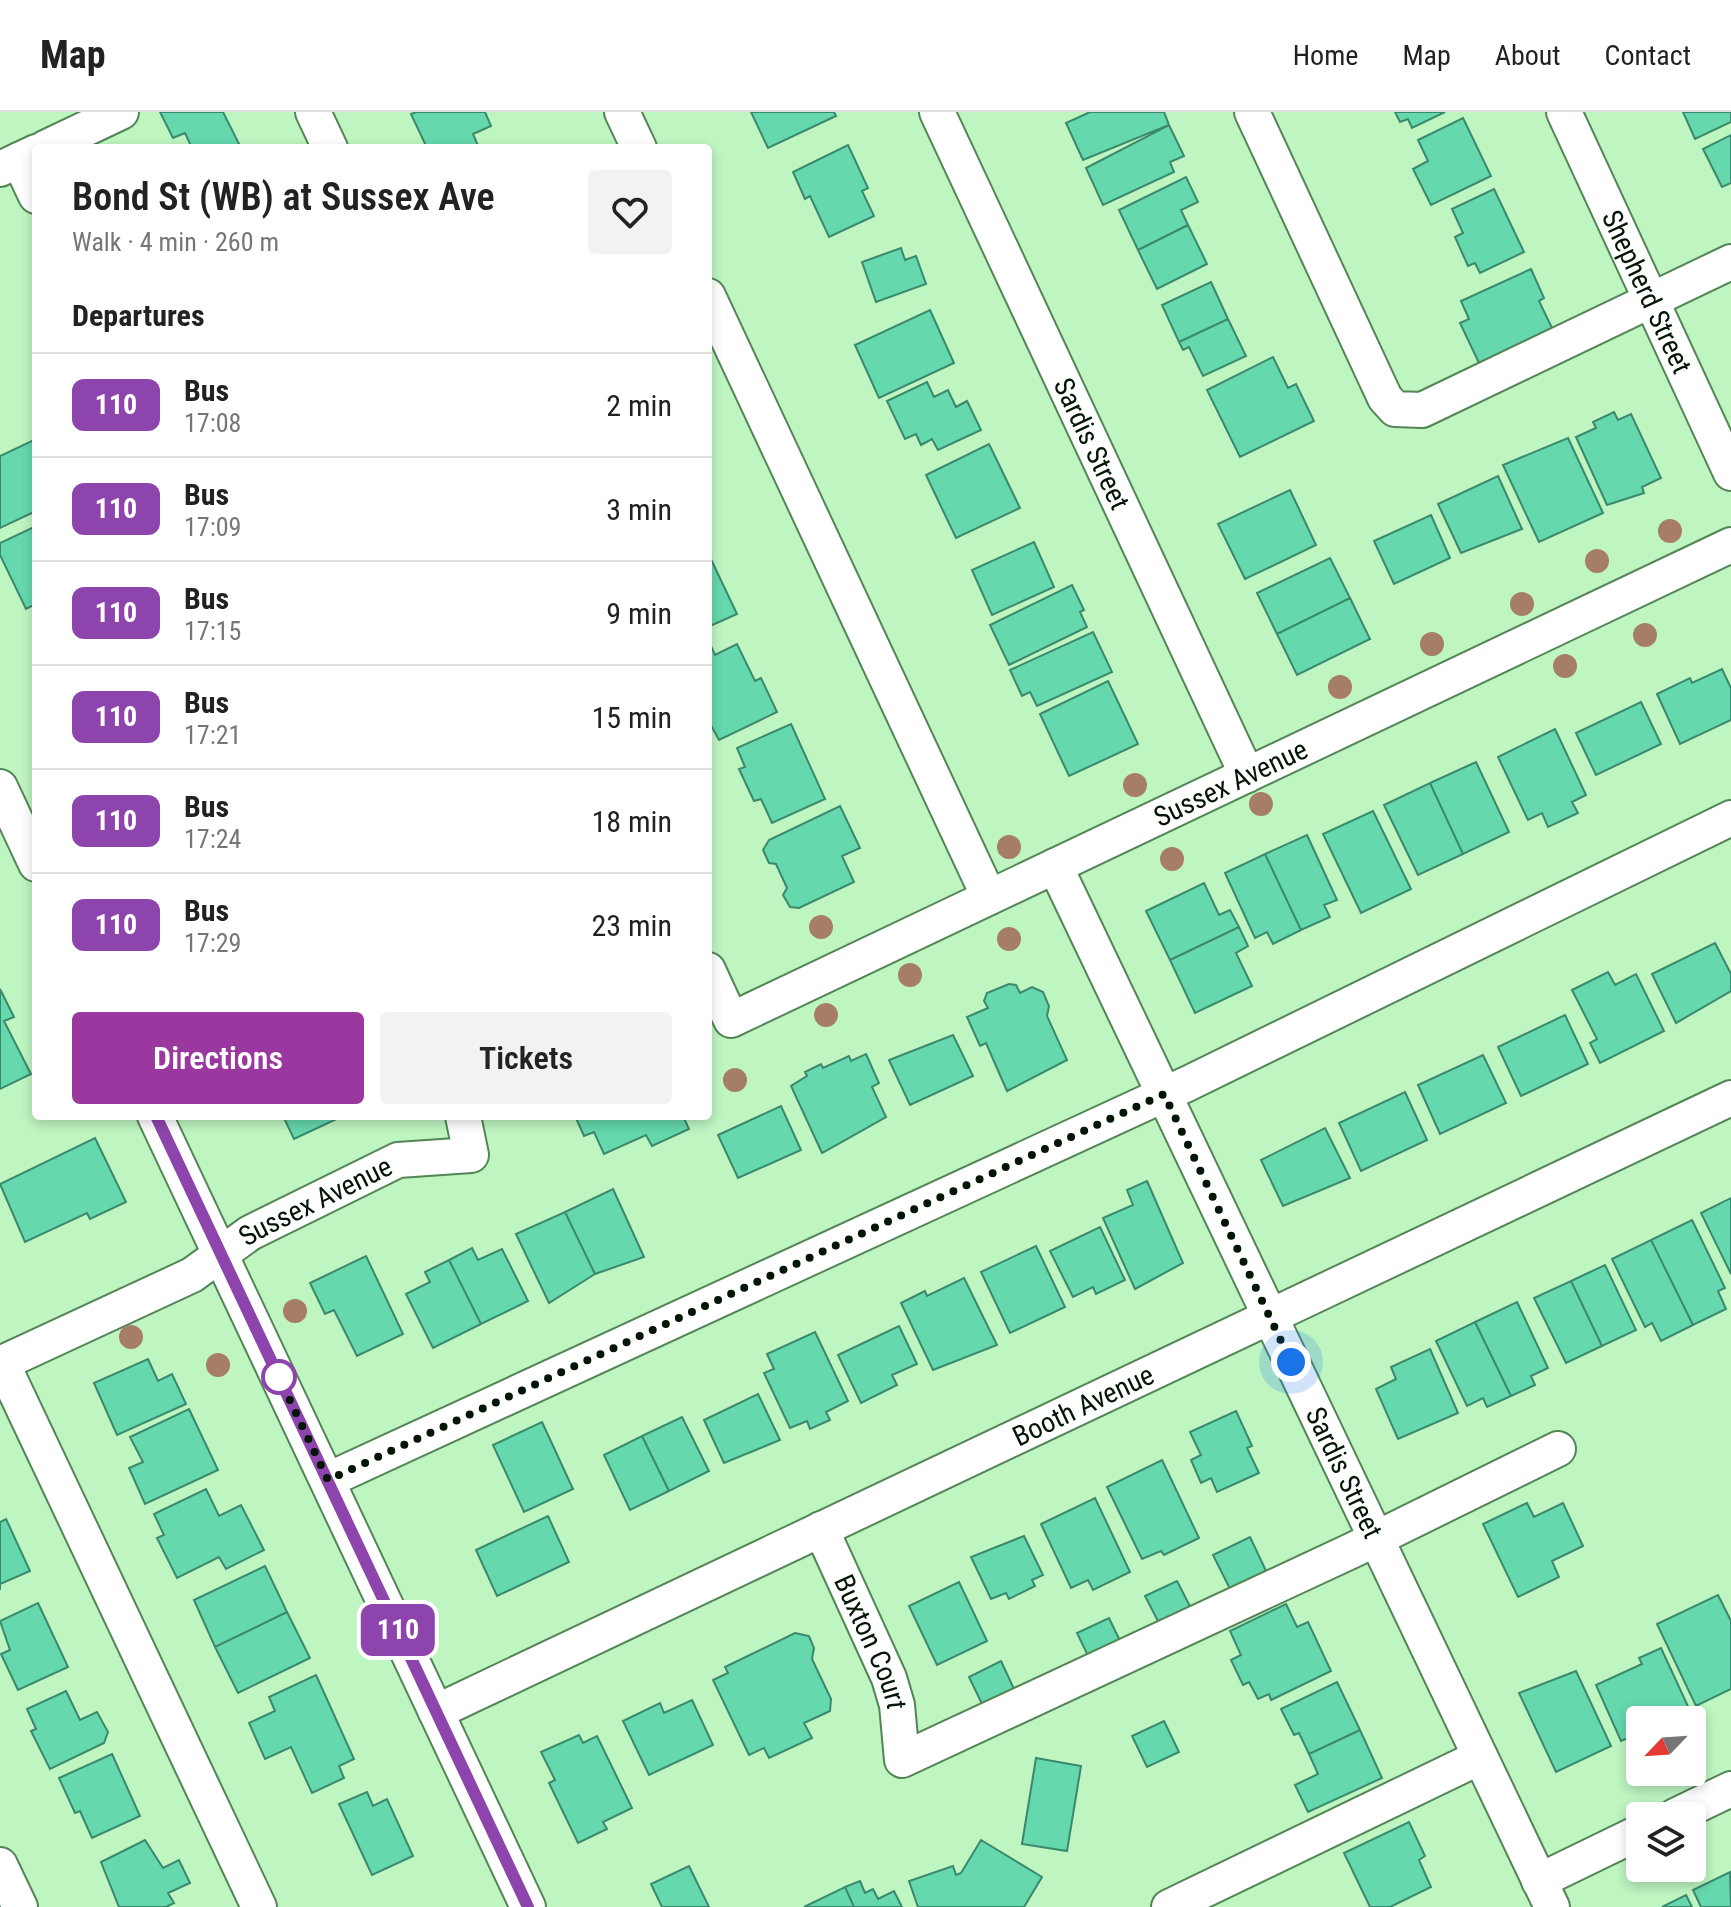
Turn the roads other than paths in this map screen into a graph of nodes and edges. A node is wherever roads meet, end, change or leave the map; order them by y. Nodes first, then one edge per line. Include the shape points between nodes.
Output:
1 (121, 112) edge
2 (313, 112) edge
3 (622, 112) edge
4 (937, 112) edge
5 (1252, 112) edge
6 (1564, 112) edge
7 (53, 144) edge
8 (328, 144) edge
9 (637, 144) edge
10 (25, 157) edge
11 (32, 182) edge
12 (1731, 262) edge
13 (1652, 300) junction
14 (712, 305) edge
15 (1731, 473) edge
16 (1731, 545) edge
17 (1247, 775) junction
18 (0, 787) edge
19 (1731, 818) edge
20 (32, 855) edge
21 (1055, 866) junction
22 (989, 897) junction
23 (712, 979) edge
24 (1164, 1094) junction
25 (1731, 1098) edge
26 (157, 1120) edge
27 (464, 1120) edge
28 (220, 1252) junction
29 (1270, 1318) junction
30 (1, 1363) edge
31 (1558, 1449) dead end
32 (328, 1480) junction
33 (821, 1529) junction
34 (1376, 1538) junction
35 (436, 1712) junction
36 (1480, 1757) junction
37 (1731, 1789) edge
38 (1704, 1802) edge
39 (1626, 1841) edge
40 (0, 1865) edge
41 (1546, 1894) edge
42 (20, 1907) edge
43 (259, 1907) edge
44 (528, 1907) edge
45 (1169, 1907) edge

1 - 7 street
2 - 8 street
3 - 9 street
4 - 17 street, Sardis Street
5 - 13 street via 1385,398 1395,409 1422,410
6 - 13 street, Shepherd Street
10 - 11 street
12 - 13 street
13 - 15 street, Shepherd Street
14 - 22 street
16 - 17 street, Sussex Avenue
17 - 21 street, Sussex Avenue
18 - 20 street
19 - 24 street
21 - 22 street, Sussex Avenue
21 - 24 street, Sardis Street
22 - 23 street, Sussex Avenue via 731,1020
24 - 29 street, Sardis Street
24 - 32 street
25 - 29 street, Booth Avenue
26 - 28 street
27 - 28 street, Sussex Avenue via 471,1155 398,1160
28 - 30 street, Sussex Avenue via 192,1275
28 - 32 street
29 - 33 street, Booth Avenue
29 - 34 street, Sardis Street
30 - 43 street
31 - 34 street
32 - 35 street
33 - 34 street, Buxton Court via 889,1678 902,1760
33 - 35 street, Booth Avenue
34 - 36 street, Sardis Street
35 - 44 street
36 - 41 street, Sardis Street
36 - 45 street
37 - 38 street
39 - 41 street
40 - 42 street

